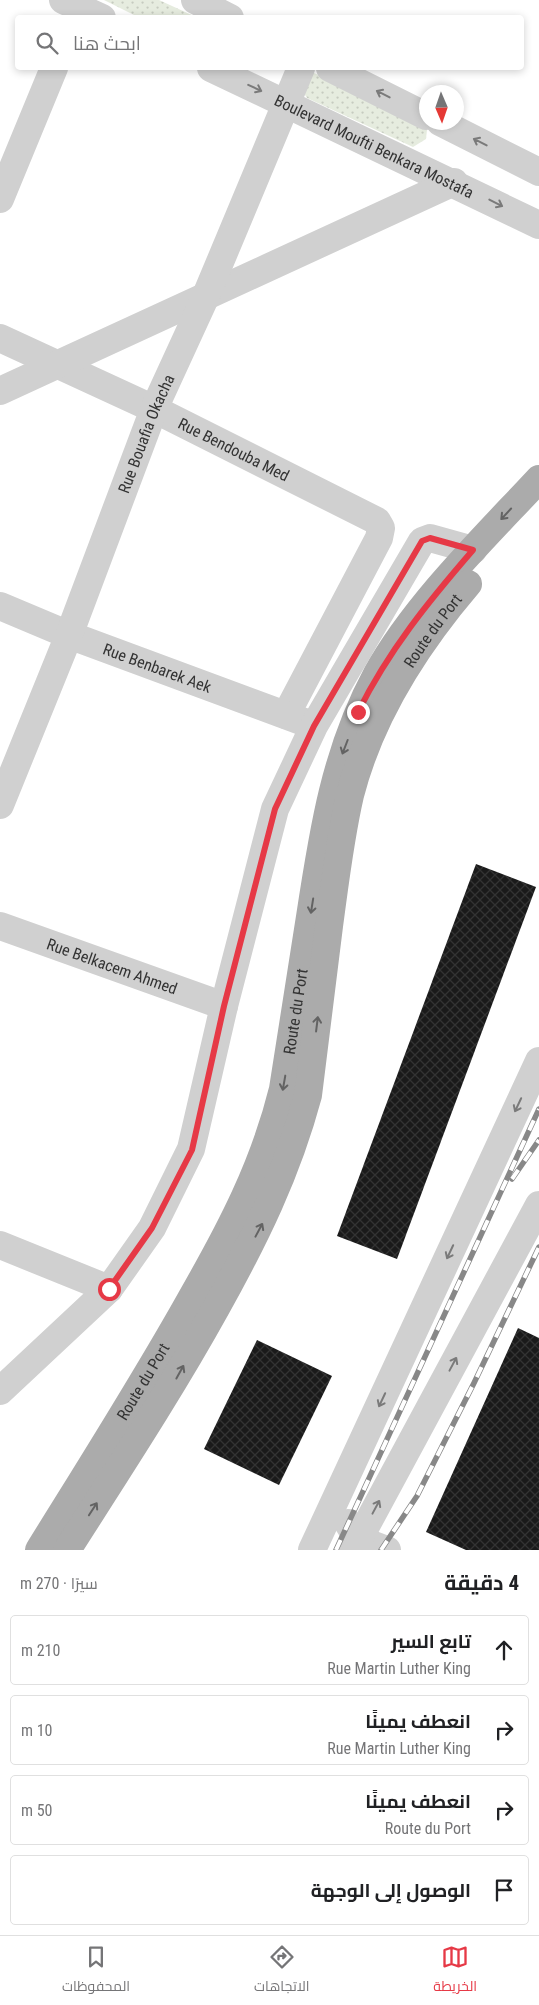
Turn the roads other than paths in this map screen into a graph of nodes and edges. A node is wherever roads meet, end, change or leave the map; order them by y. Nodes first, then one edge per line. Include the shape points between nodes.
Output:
1 (195, 0) edge
2 (224, 15) edge
3 (53, 70) edge
4 (214, 70) edge
5 (300, 70) edge
6 (334, 70) edge
7 (285, 102) junction
8 (419, 112) edge
9 (456, 130) edge
10 (539, 172) edge
11 (454, 182) junction
12 (0, 198) edge
13 (539, 225) edge
14 (205, 298) junction
15 (0, 338) edge
16 (56, 365) junction
17 (0, 391) edge
18 (154, 409) junction
19 (539, 479) edge
20 (539, 506) edge
21 (473, 550) junction
22 (0, 606) edge
23 (69, 635) junction
24 (286, 715) junction
25 (314, 726) junction
26 (0, 805) edge
27 (0, 926) edge
28 (224, 1006) junction
29 (539, 1061) edge
30 (539, 1205) edge
31 (0, 1245) edge
32 (109, 1289) junction
33 (0, 1391) edge
34 (328, 1515) junction
35 (356, 1544) edge
36 (38, 1550) edge
37 (67, 1550) edge
38 (312, 1550) edge
39 (387, 1550) edge

1 - 2 street
3 - 12 street
4 -> 7 street, Boulevard Moufti Benkara Mostafa
5 - 7 street, Rue Bouafia Okacha
8 -> 6 street
7 - 11 street, Boulevard Moufti Benkara Mostafa
7 - 14 street, Rue Bouafia Okacha
10 -> 9 street
11 -> 13 street, Boulevard Moufti Benkara Mostafa
11 - 14 street
14 - 16 street
14 - 18 street, Rue Bouafia Okacha
15 - 16 street, Rue Bendouba Med
16 - 17 street
16 - 18 street, Rue Bendouba Med
18 - 23 street, Rue Bouafia Okacha
18 - 24 street, Rue Bendouba Med via 377,521 381,528 379,538
19 -> 21 main road, Route du Port
37 -> 20 main road, Route du Port via 174,1383 251,1244 282,1177 308,1096 340,841 351,794 376,725 398,682 452,602
21 - 25 street via 430,538 422,541
21 -> 36 main road, Route du Port via 436,592 378,672 358,712 342,756 322,836 283,1089 272,1133 241,1210 153,1368
22 - 23 street, Rue Benbarek Aek
23 - 24 street, Rue Benbarek Aek
23 - 26 street, Rue Bouafia Okacha
24 - 25 street, Rue Benbarek Aek
25 - 28 street via 275,809
27 - 28 street, Rue Belkacem Ahmed
28 - 32 street via 192,1150 152,1228
29 -> 34 street
35 -> 30 street
31 - 32 street
32 - 33 street
34 - 35 street via 348,1523
34 - 38 street
35 - 39 street

